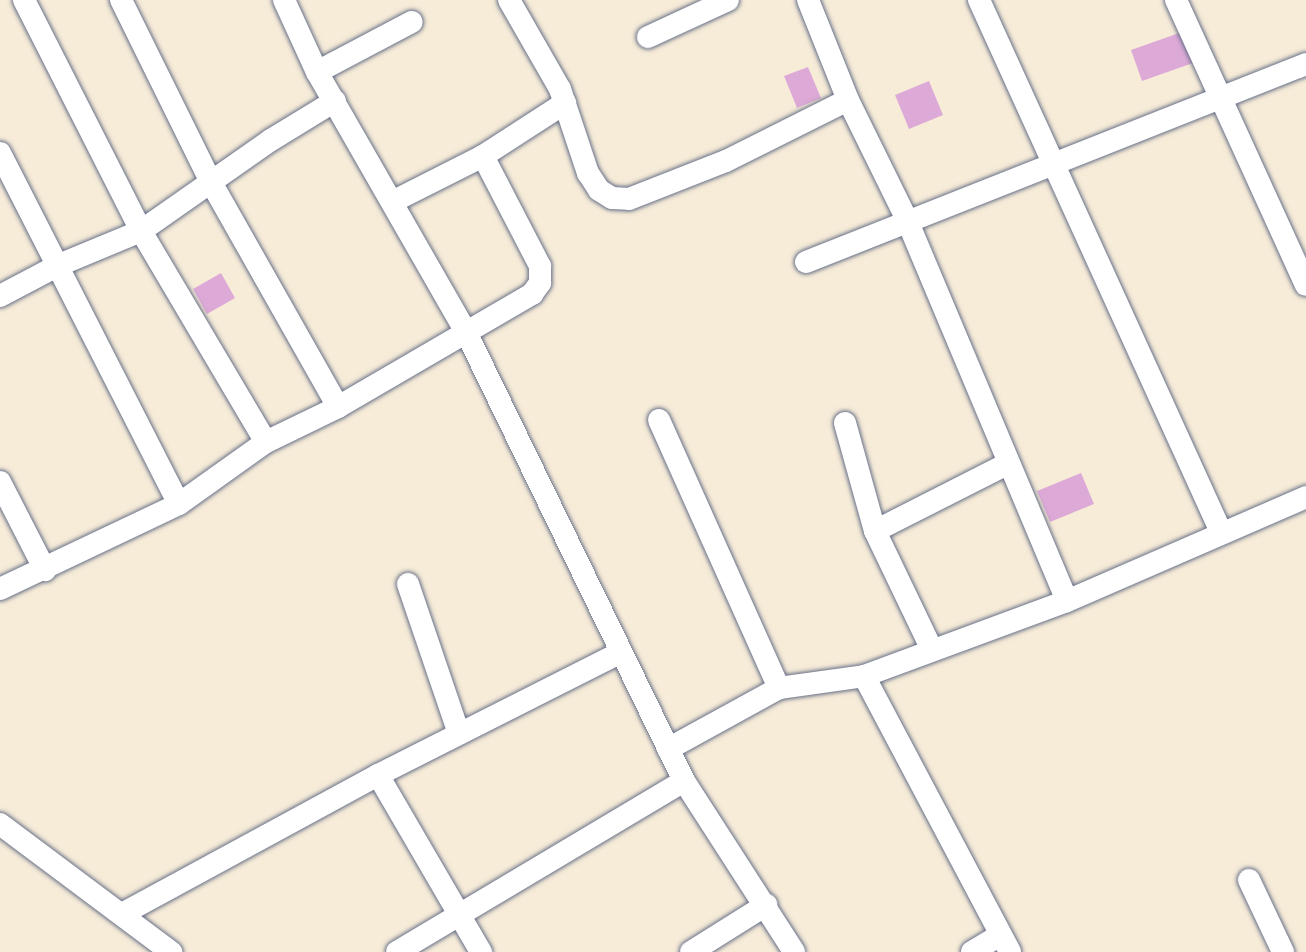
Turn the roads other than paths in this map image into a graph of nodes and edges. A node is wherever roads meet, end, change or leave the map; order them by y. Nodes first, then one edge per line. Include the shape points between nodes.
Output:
1 (24, 0) edge
2 (121, 0) edge
3 (284, 0) edge
4 (509, 0) edge
5 (728, 0) edge
6 (808, 0) edge
7 (979, 0) edge
8 (1176, 0) edge
9 (412, 22) dead end
10 (648, 37) dead end
11 (1306, 64) edge
12 (317, 72) junction
13 (1221, 97) junction
14 (848, 100) junction
15 (335, 101) junction
16 (565, 103) junction
17 (0, 153) edge
18 (483, 156) junction
19 (1053, 167) junction
20 (212, 184) junction
21 (394, 201) junction
22 (907, 220) junction
23 (141, 231) junction
24 (806, 262) dead end
25 (59, 265) junction
26 (1306, 285) edge
27 (0, 296) edge
28 (466, 332) junction
29 (338, 407) junction
30 (659, 420) dead end
31 (845, 423) dead end
32 (266, 442) junction
33 (1009, 463) junction
34 (0, 482) edge
35 (1306, 497) edge
36 (179, 504) junction
37 (875, 531) junction
38 (1221, 532) junction
39 (45, 570) junction
40 (408, 584) dead end
41 (0, 589) edge
42 (1067, 601) junction
43 (932, 650) junction
44 (619, 653) junction
45 (864, 676) junction
46 (779, 688) junction
47 (459, 734) junction
48 (668, 749) junction
49 (378, 775) junction
50 (684, 781) junction
51 (0, 824) edge
52 (1249, 880) dead end
53 (766, 905) junction
54 (122, 914) junction
55 (457, 914) junction
56 (1005, 943) edge
57 (171, 952) edge
58 (397, 952) edge
59 (481, 952) edge
60 (691, 952) edge
61 (794, 952) edge
62 (972, 952) edge
63 (1283, 952) edge

1 - 23 street
2 - 20 street
3 - 12 street
4 - 16 street
5 - 10 street
6 - 14 street
7 - 19 street
8 - 13 street
9 - 12 street
11 - 13 street
12 - 15 street
13 - 19 street
13 - 26 street
14 - 16 street via 726,161 629,199 599,190 588,173
14 - 22 street
15 - 20 street
15 - 21 street
16 - 18 street
17 - 25 street
18 - 21 street
18 - 28 street via 532,247 540,283 532,294
19 - 22 street
19 - 38 street
20 - 23 street
20 - 29 street
21 - 28 street
22 - 24 street
22 - 33 street
23 - 25 street
23 - 32 street
25 - 27 street
25 - 36 street
28 - 29 street
28 - 44 street
29 - 32 street
30 - 46 street
31 - 37 street
32 - 36 street
33 - 37 street
33 - 42 street
34 - 39 street
35 - 38 street
36 - 39 street
37 - 43 street
38 - 42 street
39 - 41 street
40 - 47 street
42 - 43 street
43 - 45 street
44 - 47 street
44 - 48 street
45 - 46 street
45 - 56 street
46 - 48 street
47 - 49 street
48 - 50 street
49 - 54 street
49 - 55 street
50 - 53 street
50 - 55 street
51 - 54 street
52 - 63 street
53 - 60 street
53 - 61 street
54 - 57 street
55 - 58 street
55 - 59 street
56 - 62 street

